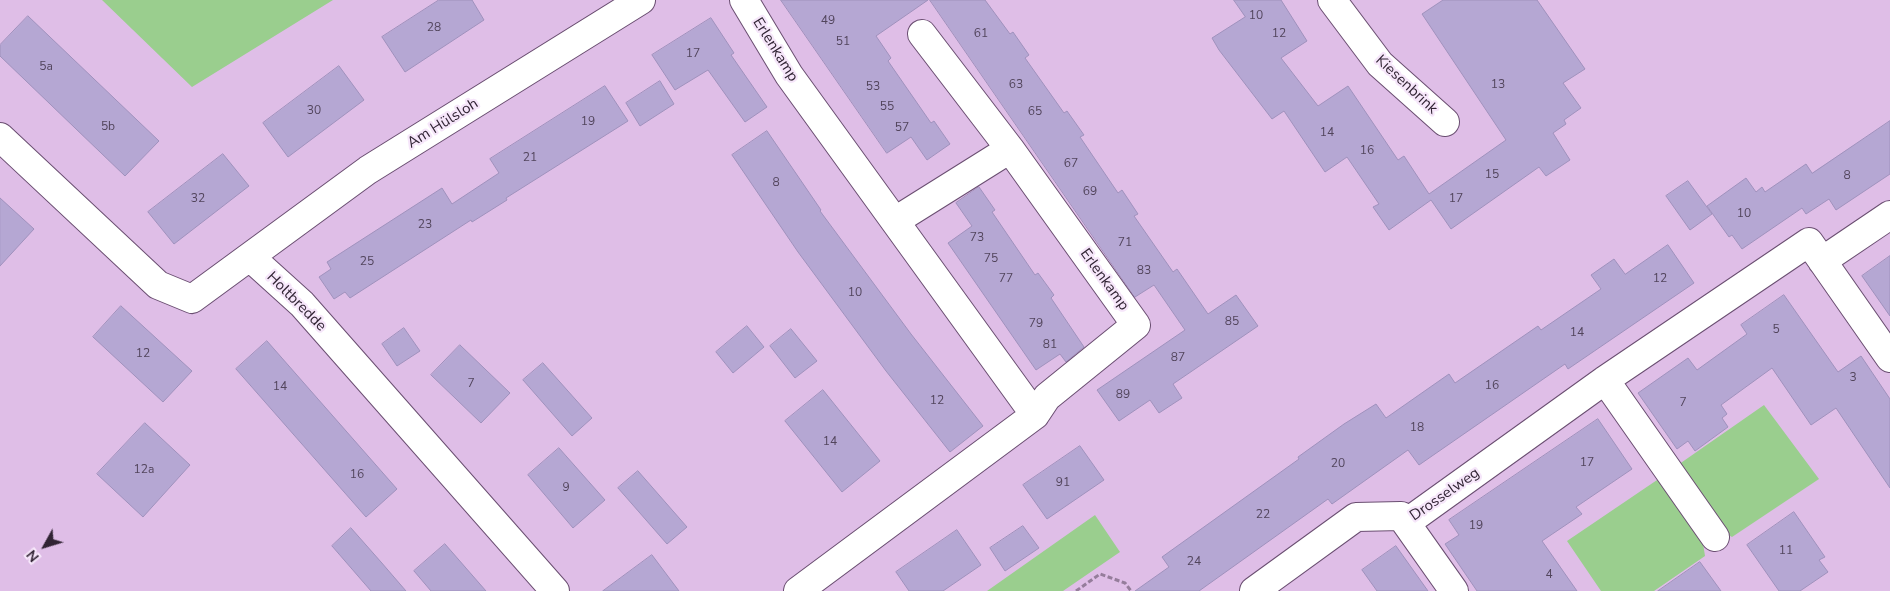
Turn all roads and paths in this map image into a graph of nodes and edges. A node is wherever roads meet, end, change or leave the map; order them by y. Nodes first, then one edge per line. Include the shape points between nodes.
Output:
1 (641, 0) edge
2 (744, 0) edge
3 (1332, 0) edge
4 (922, 34) dead end
5 (1444, 122) dead end
6 (0, 138) edge
7 (1010, 149) junction
8 (1890, 215) edge
9 (895, 221) junction
10 (250, 257) junction
11 (1822, 262) junction
12 (1890, 358) edge
13 (1605, 380) junction
14 (1036, 415) junction
15 (1406, 523) junction
16 (1715, 537) dead end
17 (555, 591) edge
18 (798, 591) edge
19 (1076, 591) edge
20 (1131, 591) edge
21 (1254, 591) edge
22 (1454, 591) edge

1 - 10 street, Am Hülsloh via 368,170
2 - 9 street, Erlenkamp via 789,75
3 - 5 street, Kiesenbrink via 1380,64
4 - 7 street, Erlenkamp
6 - 10 street via 158,285 192,299
7 - 9 street
7 - 14 street, Erlenkamp via 1136,324 1047,397
8 - 11 street
9 - 14 street, Erlenkamp
10 - 17 street, Holtbredde via 302,304
11 - 12 street, Drosselweg
11 - 13 street, Drosselweg via 1809,242
13 - 15 street, Drosselweg
13 - 16 street
14 - 18 street, Erlenkamp
15 - 21 street, Drosselweg via 1401,516 1356,517
15 - 22 street
19 - 20 path via 1100,574 1125,583

